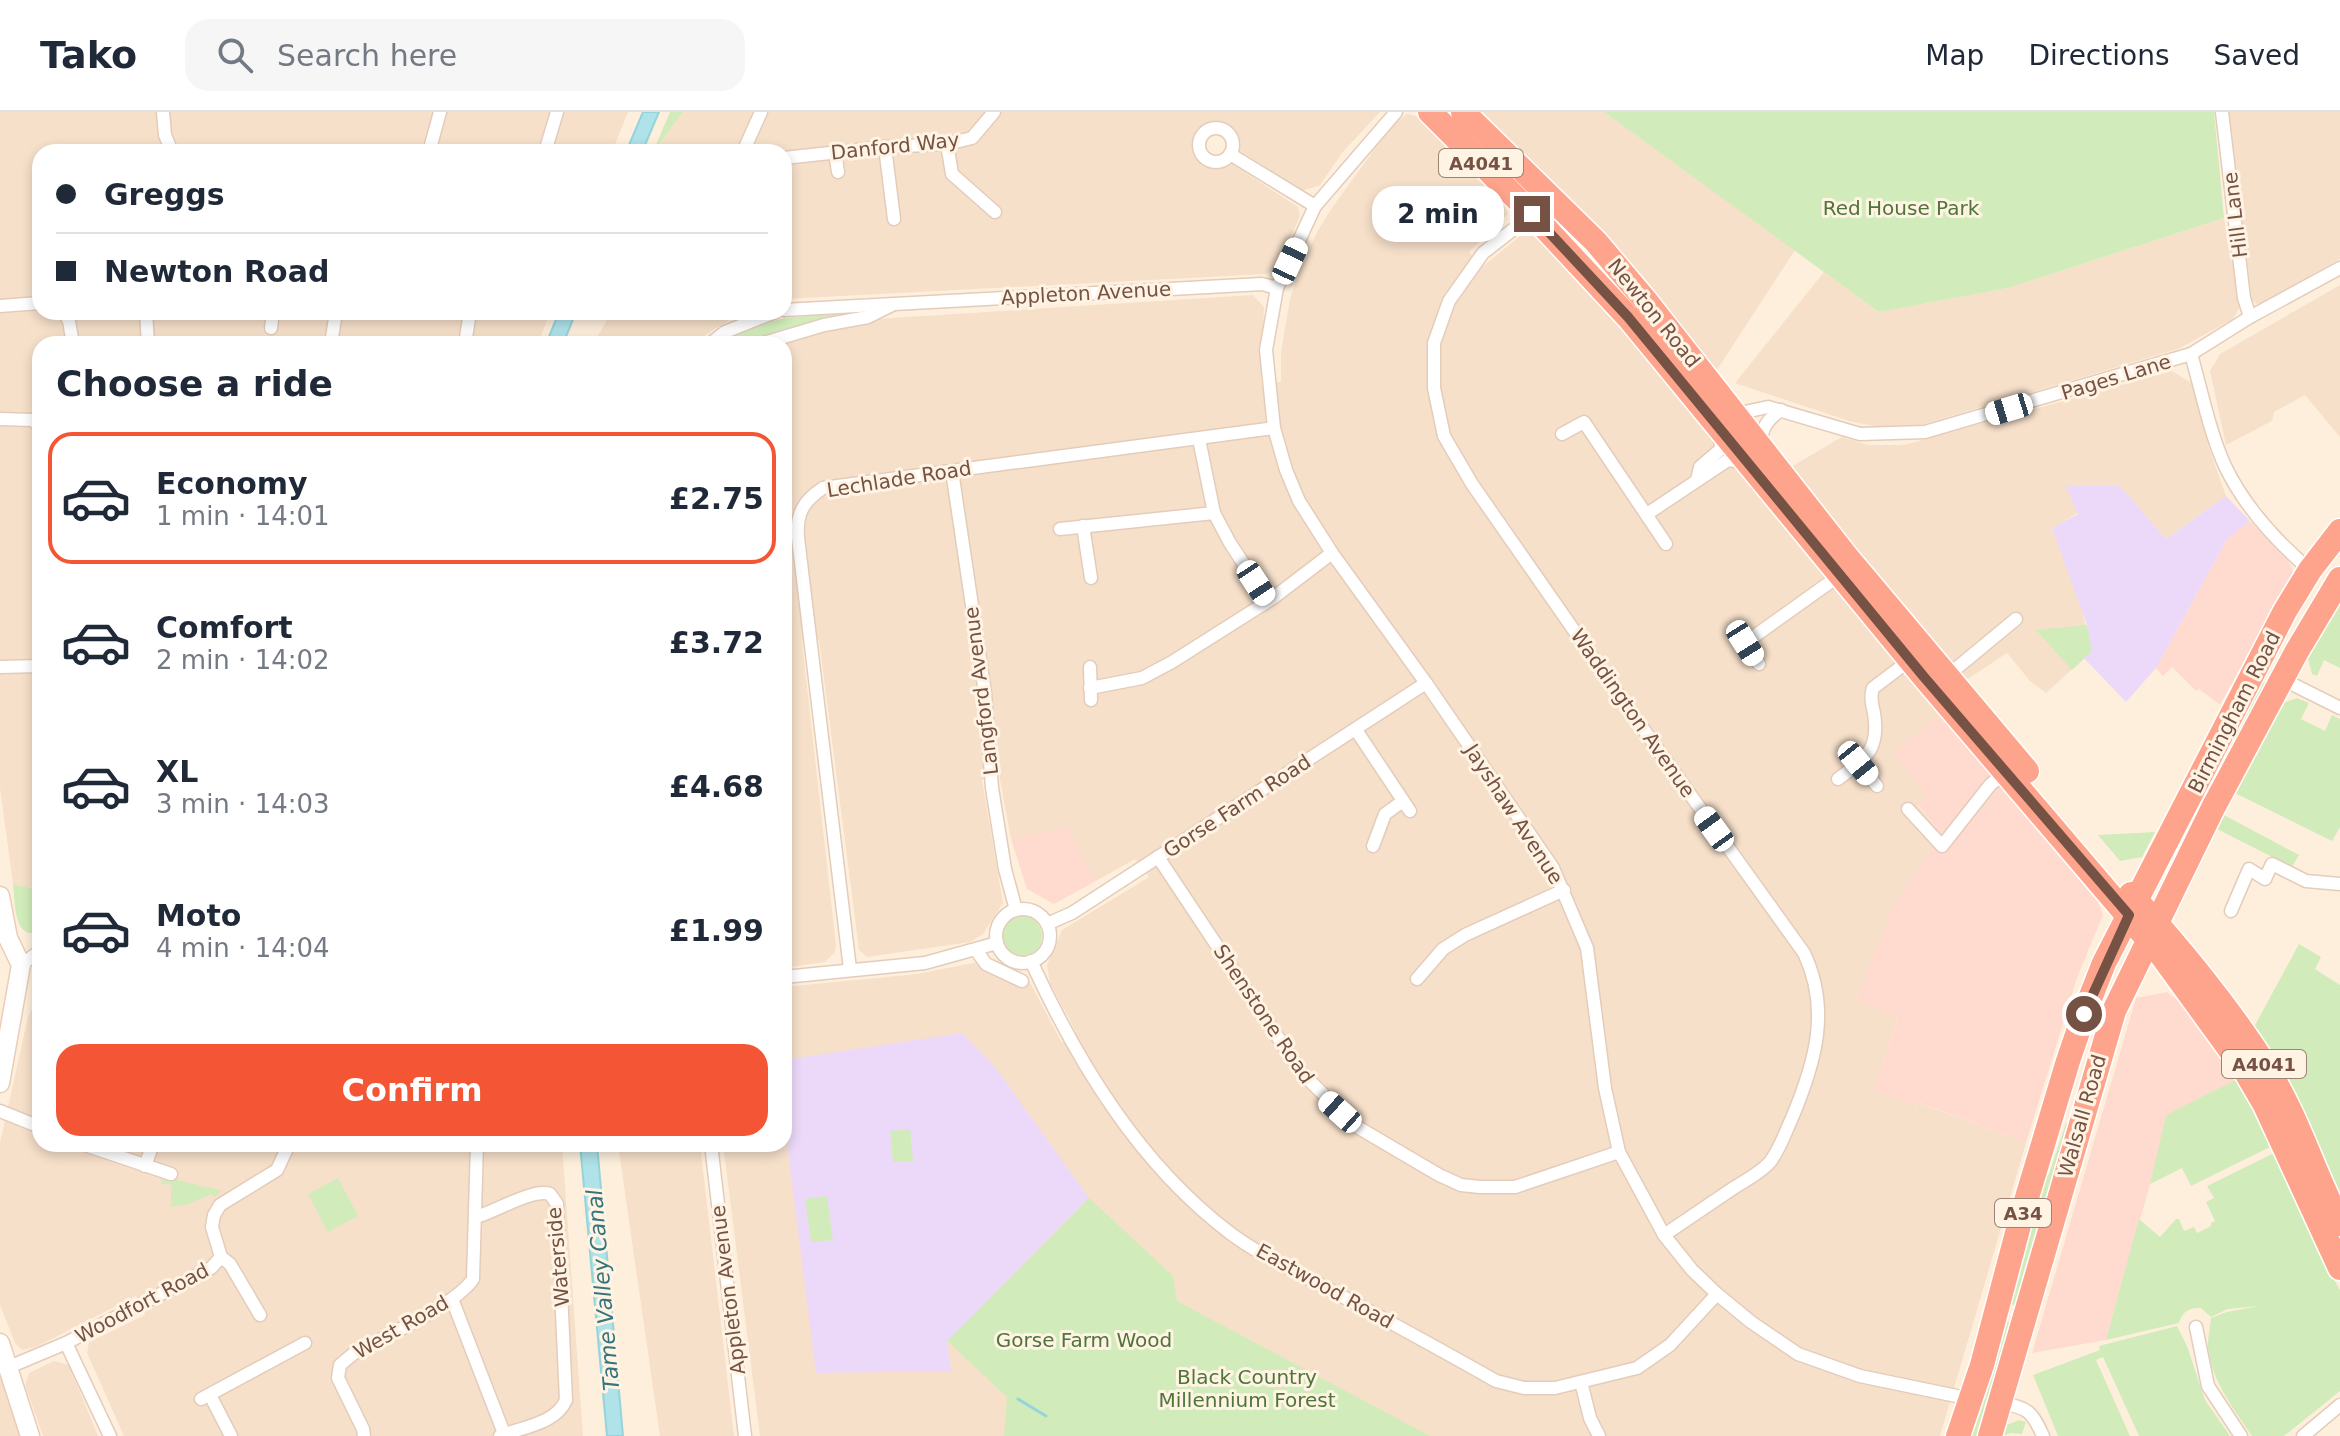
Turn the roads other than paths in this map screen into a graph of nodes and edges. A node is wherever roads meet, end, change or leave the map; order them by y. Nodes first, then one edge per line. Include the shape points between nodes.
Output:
1 (163, 112) edge
2 (440, 112) edge
3 (557, 112) edge
4 (761, 112) edge
5 (994, 112) edge
6 (1396, 112) edge
7 (1430, 112) edge
8 (1463, 112) edge
9 (2222, 112) edge
10 (169, 144) edge
11 (431, 144) edge
12 (547, 144) edge
13 (747, 144) edge
14 (947, 144) junction
15 (885, 147) junction
16 (835, 151) junction
17 (1230, 154) dead end
18 (792, 157) edge
19 (1519, 165) junction
20 (838, 172) dead end
21 (1315, 206) junction
22 (995, 212) dead end
23 (1568, 213) junction
24 (1532, 214) junction
25 (894, 219) dead end
26 (2340, 268) edge
27 (1277, 288) junction
28 (895, 303) junction
29 (32, 304) edge
30 (0, 306) edge
31 (792, 309) edge
32 (2250, 317) junction
33 (272, 320) edge
34 (755, 320) edge
35 (271, 328) dead end
36 (720, 336) edge
37 (787, 336) edge
38 (2191, 354) junction
39 (1781, 410) junction
40 (1725, 416) junction
41 (0, 419) edge
42 (32, 420) edge
43 (1274, 428) junction
44 (1562, 434) dead end
45 (1199, 439) junction
46 (1755, 454) junction
47 (952, 471) junction
48 (1697, 480) junction
49 (1214, 513) junction
50 (1647, 514) junction
51 (1083, 526) junction
52 (1060, 529) dead end
53 (2340, 531) edge
54 (1666, 544) dead end
55 (1332, 553) junction
56 (2340, 558) edge
57 (2310, 570) junction
58 (1840, 575) junction
59 (1091, 578) dead end
60 (2340, 579) edge
61 (1268, 601) junction
62 (2016, 619) dead end
63 (1736, 631) dead end
64 (1745, 643) junction
65 (1910, 660) junction
66 (1759, 664) dead end
67 (2257, 665) junction
68 (32, 666) edge
69 (0, 667) edge
70 (1090, 667) dead end
71 (1947, 676) junction
72 (2282, 679) junction
73 (1426, 683) junction
74 (2340, 708) edge
75 (1356, 730) junction
76 (1858, 763) junction
77 (2006, 771) junction
78 (1838, 779) dead end
79 (1877, 786) dead end
80 (1908, 809) dead end
81 (1373, 846) dead end
82 (1158, 857) junction
83 (2312, 868) dead end
84 (2306, 881) junction
85 (2340, 884) edge
86 (1564, 890) junction
87 (0, 896) edge
88 (1016, 910) junction
89 (2231, 911) dead end
90 (1, 915) edge
91 (2142, 919) junction
92 (1047, 924) junction
93 (997, 943) junction
94 (976, 950) junction
95 (32, 957) edge
96 (1031, 961) junction
97 (21, 965) junction
98 (850, 969) junction
99 (2130, 975) junction
100 (792, 976) edge
101 (1417, 979) dead end
102 (1022, 981) dead end
103 (2191, 994) junction
104 (2234, 1038) junction
105 (0, 1083) edge
106 (0, 1111) edge
107 (2082, 1118) junction
108 (2053, 1119) junction
109 (32, 1124) edge
110 (105, 1152) edge
111 (150, 1152) edge
112 (285, 1152) edge
113 (477, 1152) edge
114 (712, 1152) edge
115 (1619, 1152) junction
116 (145, 1166) junction
117 (171, 1174) dead end
118 (476, 1217) junction
119 (2340, 1224) edge
120 (1664, 1235) junction
121 (221, 1257) junction
122 (2340, 1268) edge
123 (1717, 1294) junction
124 (452, 1299) junction
125 (1997, 1308) junction
126 (260, 1315) dead end
127 (2027, 1316) junction
128 (2196, 1327) dead end
129 (0, 1343) edge
130 (66, 1343) junction
131 (305, 1343) dead end
132 (9, 1367) junction
133 (1581, 1382) junction
134 (1971, 1399) junction
135 (2001, 1403) junction
136 (2340, 1405) edge
137 (503, 1435) edge
138 (30, 1436) edge
139 (110, 1436) edge
140 (231, 1436) edge
141 (364, 1436) edge
142 (745, 1436) edge
143 (1599, 1436) edge
144 (1958, 1436) edge
145 (1990, 1436) edge
146 (2043, 1436) edge
147 (2241, 1436) edge
148 (2303, 1436) edge

1 - 10 street
2 - 11 street
3 - 12 street
4 - 13 street
5 - 14 street, Danford Way via 972,138
6 - 21 street, Jayshaw Avenue
7 - 24 highway, Newton Road / A4041
8 - 19 highway, Newton Road / A4041
9 - 32 street, Hill Lane
14 - 15 street, Danford Way
14 - 22 street via 952,174
15 - 16 street, Danford Way
15 - 25 street
16 - 18 street, Danford Way
16 - 20 street
17 - 21 street
19 - 23 highway, Newton Road / A4041
19 - 24 street via 1536,198
21 - 27 street, Jayshaw Avenue
23 - 24 street via 1554,208
23 - 40 highway, Newton Road / A4041 via 1638,292
24 - 40 highway, Newton Road / A4041
24 - 120 street, Waddington Avenue via 1483,253 1449,301 1434,343 1434,388 1444,436 1472,484 1804,953 1815,990 1815,1056 1779,1149 1752,1176
26 - 32 street, Pages Lane
27 - 28 street, Appleton Avenue via 1262,284
27 - 43 street, Jayshaw Avenue via 1266,350
28 - 31 street, Appleton Avenue
28 - 37 street, Appleton Avenue via 868,317
29 - 30 street
32 - 38 street, Pages Lane
33 - 35 street
34 - 36 street
38 - 39 street, Pages Lane via 1925,432 1860,434
38 - 57 street via 2232,478 2248,506
39 - 40 street, Pages Lane via 1768,407
39 - 46 street via 1768,419
40 - 46 highway, Newton Road / A4041
40 - 48 street via 1721,449 1700,467
41 - 42 street
43 - 45 street, Lechlade Road
43 - 55 street, Jayshaw Avenue via 1299,501
44 - 50 street via 1584,422
45 - 47 street, Lechlade Road
45 - 49 street
46 - 48 street via 1728,460
46 - 58 highway, Newton Road / A4041
46 - 71 highway, Newton Road / A4041
47 - 88 street, Langford Avenue via 985,693 992,788
47 - 98 street, Lechlade Road via 823,488 806,502 796,522
48 - 50 street
49 - 51 street
49 - 61 street
50 - 54 street
51 - 52 street
51 - 59 street
53 - 57 highway, Birmingham Road / A34
55 - 61 street
55 - 73 street, Jayshaw Avenue
56 - 57 highway via 2324,575
57 - 67 highway, Birmingham Road / A34
58 - 64 street
58 - 65 highway, Newton Road / A4041
60 - 72 highway, Birmingham Road / A34
61 - 70 street via 1142,678 1090,694
62 - 71 street
63 - 64 street
64 - 66 street
65 - 76 street via 1873,688 1877,732
65 - 77 highway, Newton Road / A4041
67 - 72 highway
67 - 91 highway, Birmingham Road / A34
68 - 69 street
71 - 91 highway, Newton Road / A4041
72 - 74 street
72 - 91 highway, Birmingham Road / A34 via 2213,808
73 - 75 street, Gorse Farm Road
73 - 86 street, Jayshaw Avenue
75 - 81 street via 1406,806 1385,814
75 - 82 street, Gorse Farm Road
76 - 78 street
76 - 79 street
77 - 80 street via 1942,846
77 - 91 highway, Newton Road / A4041
82 - 92 street, Gorse Farm Road
82 - 115 street, Shenstone Road via 1301,1072 1354,1125 1439,1175 1480,1187 1515,1187
83 - 84 street
84 - 85 street
84 - 89 street via 2272,864 2265,879 2249,869
86 - 101 street via 1465,935 1443,949
86 - 115 street, Jayshaw Avenue via 1587,948
87 - 90 main road
88 - 92 street via 1028,909
88 - 93 street via 997,926
90 - 97 main road
91 - 99 highway, Walsall Road / A34
91 - 103 highway, A4041
91 - 104 highway, A4041
91 - 108 highway, Walsall Road / A34 via 2084,1014
92 - 96 street via 1049,942
93 - 94 street
93 - 96 street via 1010,959
94 - 98 street via 925,963
94 - 102 street via 986,964
95 - 97 street
96 - 133 street, Eastwood Road via 1083,1063 1162,1172 1233,1235 1496,1381 1524,1388
97 - 105 main road
98 - 100 street
99 - 103 highway via 2157,972
99 - 107 highway, Walsall Road / A34
103 - 104 highway, A4041
104 - 119 highway, A4041 via 2268,1070
104 - 122 highway, A4041
106 - 109 street
107 - 108 highway via 2070,1109
107 - 127 highway, Walsall Road / A34
108 - 125 highway, Walsall Road / A34
110 - 116 street
111 - 116 street
112 - 121 street, Woodfort Road via 277,1170 220,1205 212,1227
113 - 118 street, West Road
114 - 142 street, Appleton Avenue
115 - 120 street, Jayshaw Avenue
116 - 117 street
118 - 124 street, West Road via 473,1279
118 - 137 street, Waterside via 537,1192 550,1194 557,1204 566,1400 548,1419
120 - 123 street, Jayshaw Avenue
121 - 126 street
121 - 130 street, Woodfort Road via 211,1268
123 - 133 street, Eastwood Road via 1670,1345 1637,1368
123 - 134 street, Jayshaw Avenue via 1798,1354 1860,1376
124 - 137 street
124 - 141 street, West Road via 340,1365 338,1378
125 - 127 highway
125 - 134 highway, Walsall Road / A34
127 - 135 highway, Walsall Road / A34
128 - 147 street via 2208,1386
129 - 132 main road
130 - 132 street, Woodfort Road
130 - 139 street
131 - 140 street via 206,1397
132 - 138 main road
133 - 143 street
134 - 144 highway, Walsall Road / A34
135 - 145 highway, Walsall Road / A34
135 - 146 street via 2034,1415
136 - 148 street

